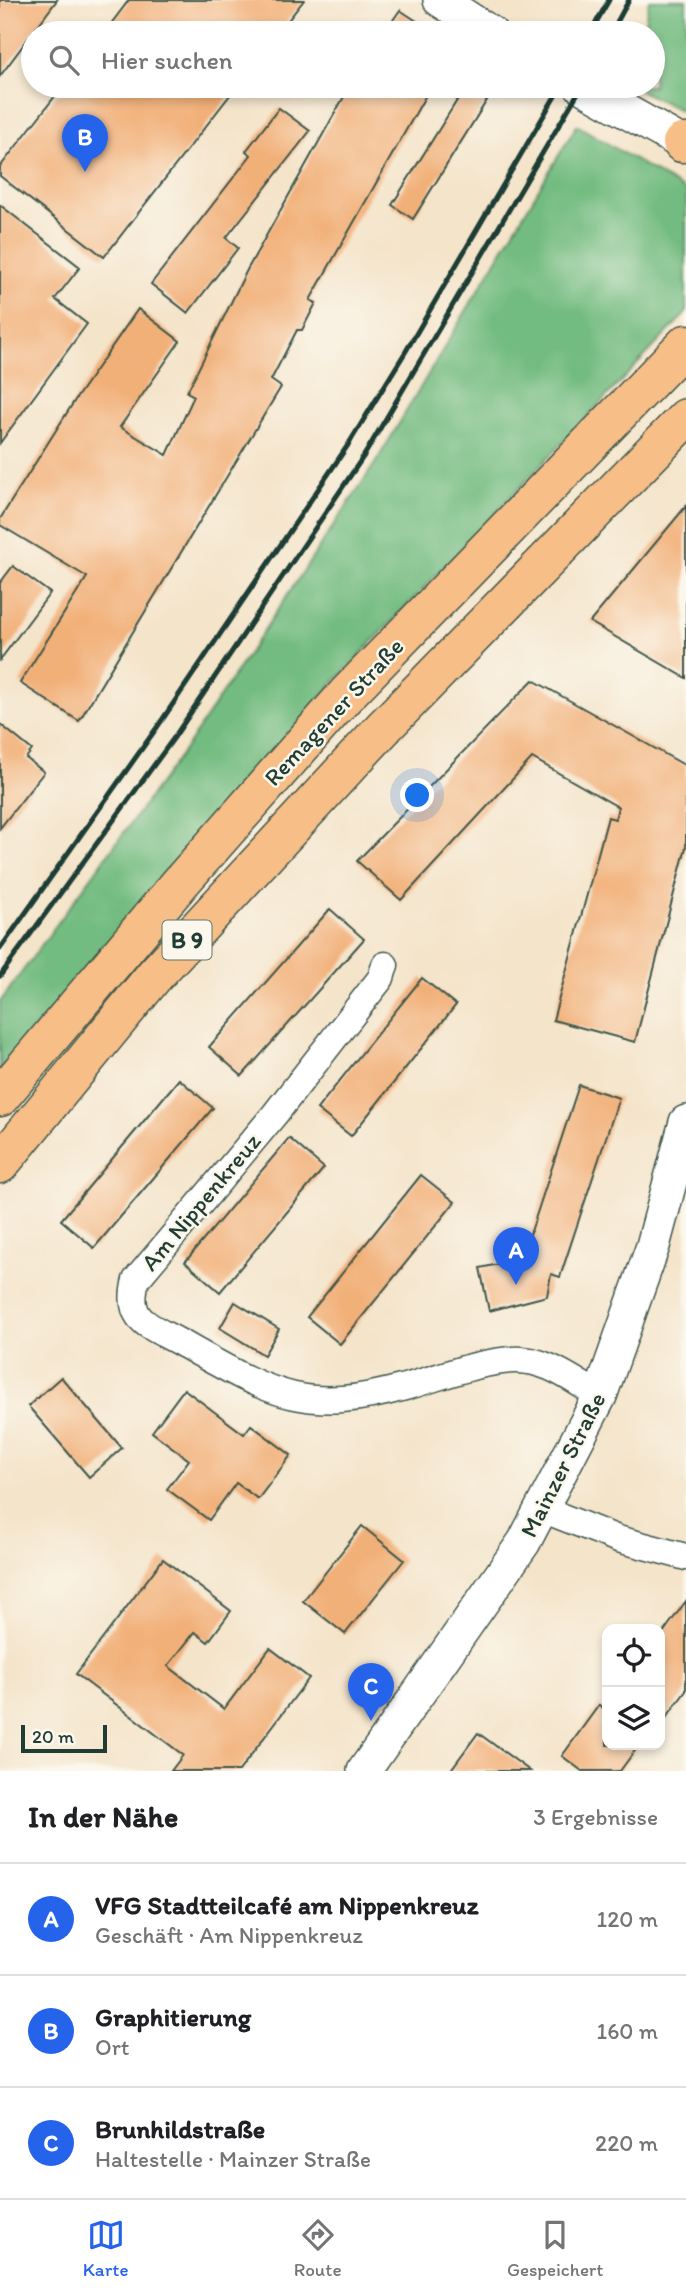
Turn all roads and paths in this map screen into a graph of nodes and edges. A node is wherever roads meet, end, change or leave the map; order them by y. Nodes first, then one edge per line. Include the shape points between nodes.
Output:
1 (440, 0) edge
2 (472, 21) edge
3 (603, 98) edge
4 (685, 144) edge
5 (686, 344) edge
6 (686, 418) edge
7 (385, 965) dead end
8 (0, 1097) edge
9 (686, 1122) edge
10 (0, 1164) edge
11 (600, 1396) junction
12 (542, 1509) junction
13 (686, 1557) edge
14 (364, 1771) edge

1 - 2 street
3 - 4 street
5 - 8 main road, Remagener Straße / B 9 via 345,695
6 - 10 main road, Remagener Straße / B 9 via 385,726 182,946
7 - 11 street, Am Nippenkreuz via 382,978 275,1114 136,1280 131,1300 140,1320 247,1380 299,1399 351,1399 515,1360 545,1363
9 - 11 street, Mainzer Straße via 653,1246
11 - 12 street, Mainzer Straße
12 - 13 street via 618,1539
12 - 14 street, Mainzer Straße via 495,1586

